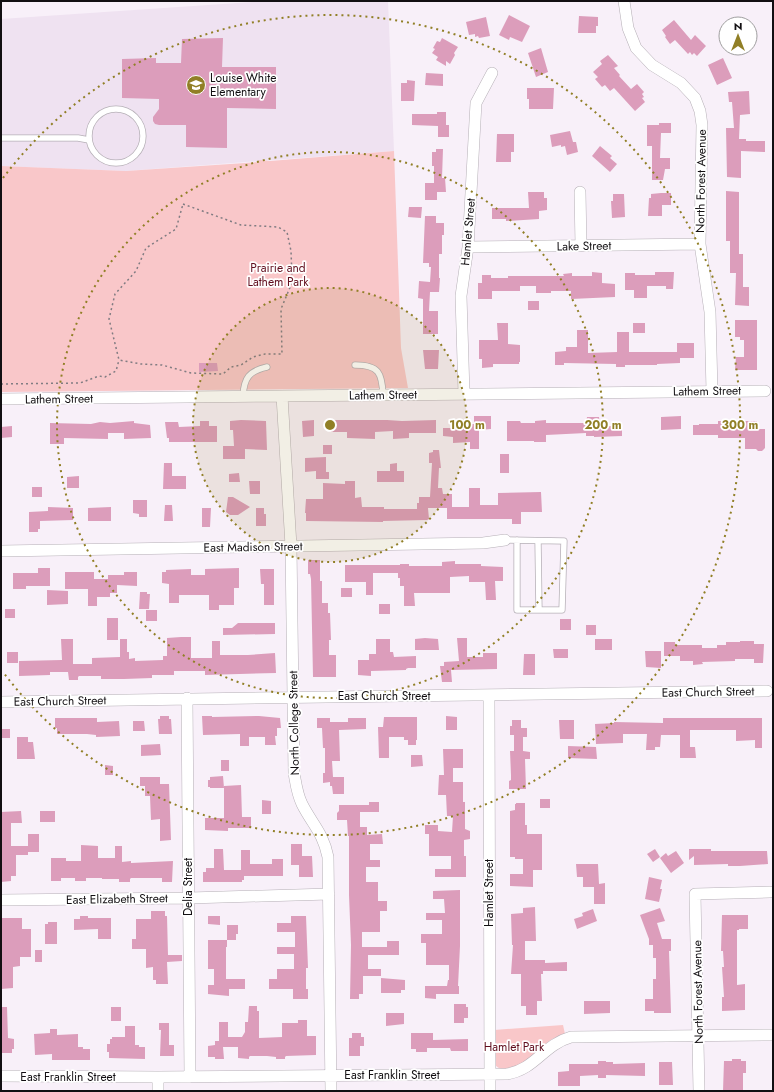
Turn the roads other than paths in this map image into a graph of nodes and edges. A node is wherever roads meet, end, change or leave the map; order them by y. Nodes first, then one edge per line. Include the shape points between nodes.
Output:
1 (624, 1) edge
2 (492, 73) dead end
3 (1, 138) edge
4 (89, 140) junction
5 (580, 192) dead end
6 (700, 244) junction
7 (581, 246) junction
8 (468, 247) junction
9 (356, 365) dead end
10 (267, 367) dead end
11 (712, 391) junction
12 (765, 391) dead end
13 (464, 394) junction
14 (383, 395) junction
15 (243, 396) junction
16 (282, 396) junction
17 (1, 399) edge
18 (505, 540) joint
19 (517, 540) junction
20 (538, 541) junction
21 (291, 546) junction
22 (1, 551) edge
23 (539, 610) junction
24 (767, 691) dead end
25 (294, 696) junction
26 (489, 696) junction
27 (187, 698) junction
28 (1, 702) edge
29 (770, 892) dead end
30 (329, 894) junction
31 (188, 898) junction
32 (1, 900) edge
33 (772, 1035) edge
34 (699, 1036) junction
35 (489, 1074) junction
36 (331, 1075) junction
37 (1, 1076) edge
38 (190, 1076) junction
39 (158, 1077) junction
40 (158, 1091) edge
41 (331, 1091) edge
42 (490, 1091) edge
43 (699, 1091) edge

1 - 6 street, North Forest Avenue via 628,28 636,48 652,65 681,83 695,98 700,111
2 - 8 street, Hamlet Street via 476,103
3 - 4 lane
4 - 4 lane via 93,151 101,160 119,164 131,160 139,151 144,133 135,117 124,110 112,109 96,118 90,128
5 - 7 street
6 - 7 street, Lake Street
6 - 11 street, North Forest Avenue via 710,312
7 - 8 street, Lake Street
8 - 13 street, Hamlet Street via 461,296
9 - 14 lane via 376,369 380,375
10 - 15 lane via 251,372 243,389
11 - 12 street, Lathem Street
11 - 13 street, Lathem Street
13 - 14 street, Lathem Street
14 - 16 street, Lathem Street
15 - 16 street, Lathem Street
15 - 17 street, Lathem Street
16 - 21 street, North College Street
18 - 19 lane
18 - 21 street, East Madison Street via 483,543
19 - 20 lane
19 - 23 lane via 517,610
20 - 23 lane
20 - 23 lane via 564,541 562,610
21 - 22 street, East Madison Street
21 - 25 street, North College Street
24 - 26 street, East Church Street
25 - 26 street, East Church Street
25 - 27 street, East Church Street
25 - 30 street, North College Street via 295,782 302,804 320,831 327,848
26 - 35 street, Hamlet Street
27 - 28 street, East Church Street
27 - 31 street, Delia Street
29 - 34 street, North Forest Avenue via 695,894
30 - 31 street, East Elizabeth Street
30 - 36 street, North College Street
31 - 32 street, East Elizabeth Street
31 - 38 street, Delia Street
33 - 34 street, East Franklin Street
34 - 35 street, East Franklin Street via 571,1037 556,1042 534,1062 520,1070 506,1074
34 - 43 street, North Forest Avenue
35 - 36 street, East Franklin Street
35 - 42 street, Hamlet Street
36 - 38 street, East Franklin Street
36 - 41 street, North College Street
37 - 39 street, East Franklin Street
38 - 39 street, East Franklin Street
39 - 40 street

